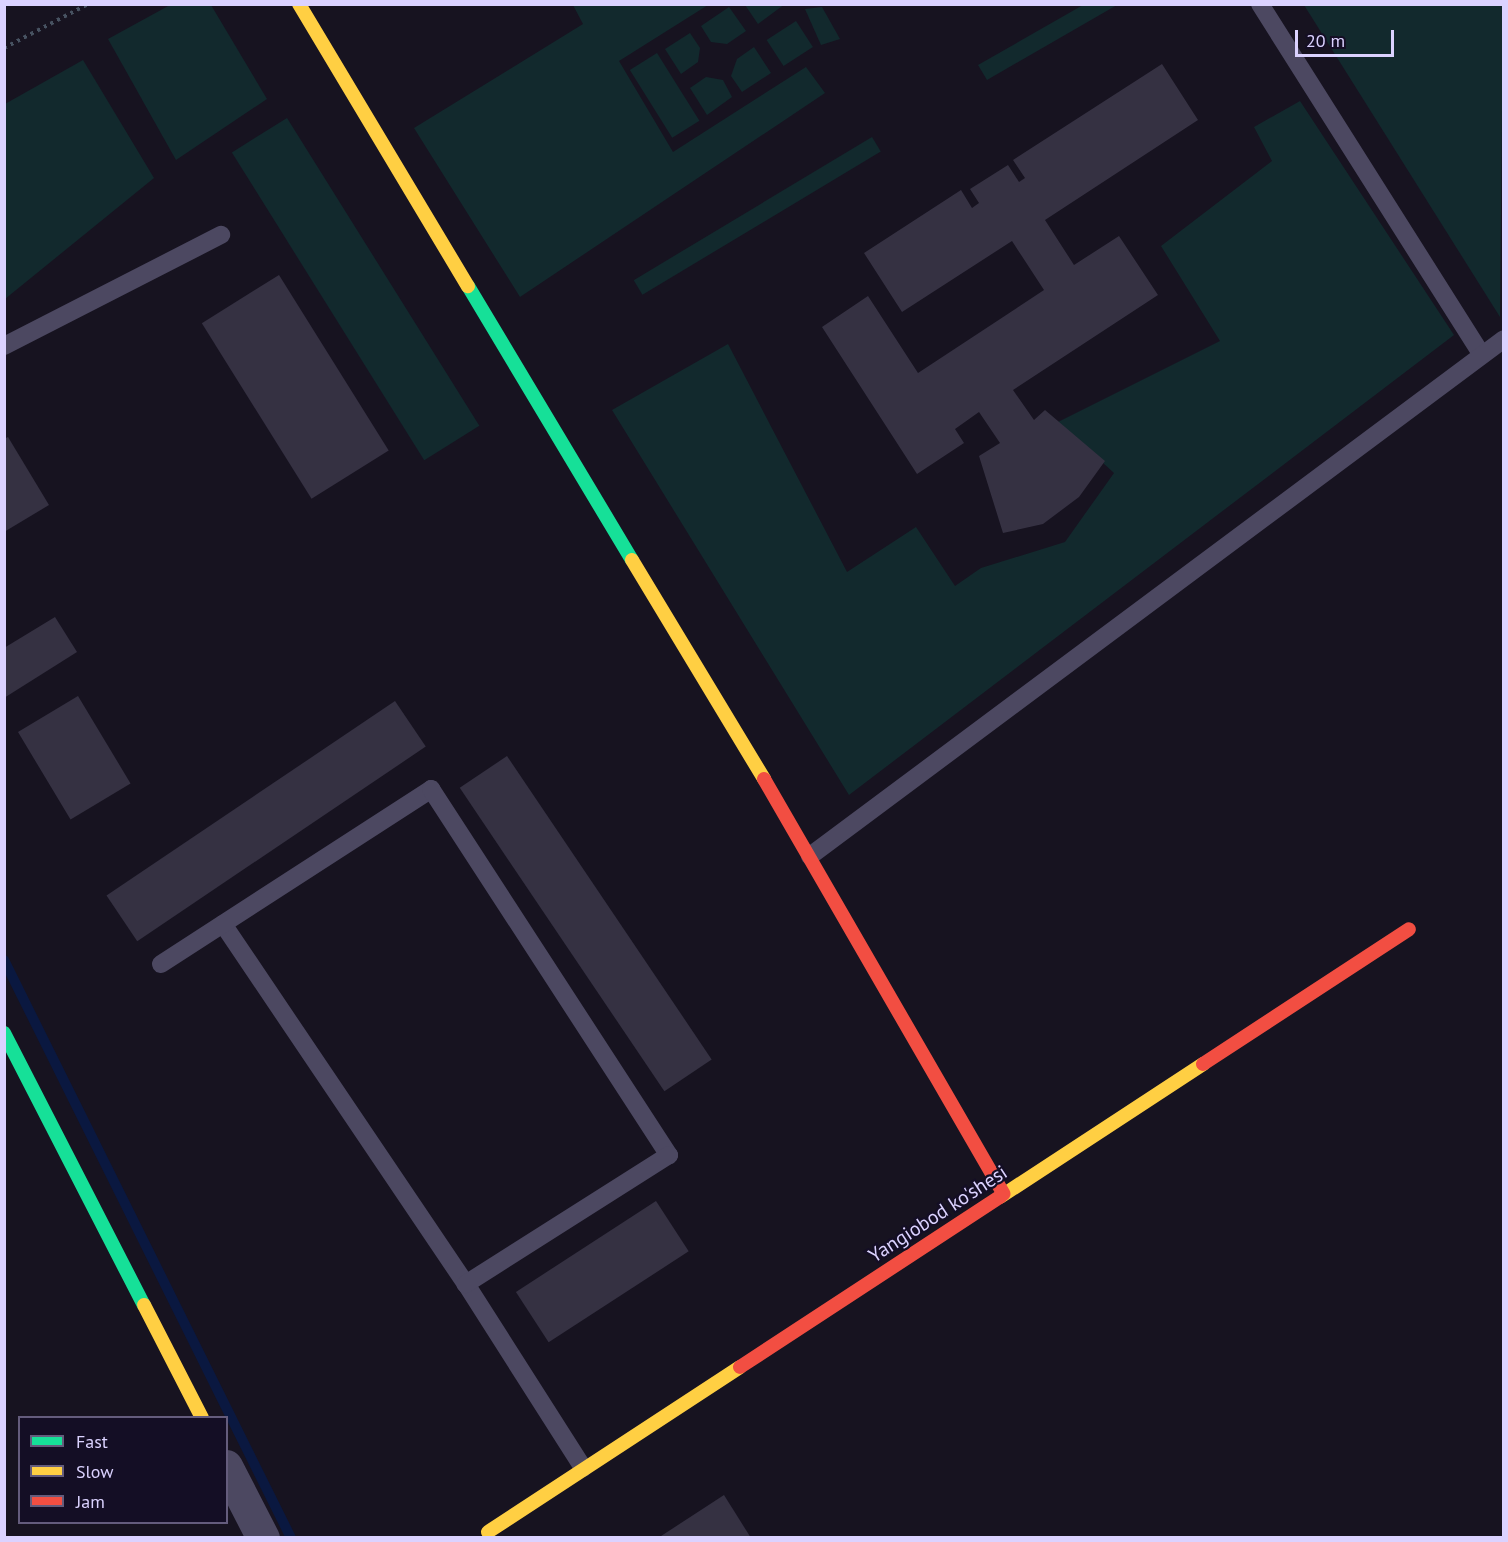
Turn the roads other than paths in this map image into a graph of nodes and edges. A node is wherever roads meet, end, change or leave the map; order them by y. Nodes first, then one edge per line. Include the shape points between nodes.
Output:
1 (299, 4) edge
2 (1260, 4) edge
3 (221, 235) dead end
4 (1503, 339) edge
5 (4, 346) edge
6 (1482, 355) junction
7 (810, 856) junction
8 (223, 924) junction
9 (1409, 928) dead end
10 (161, 964) dead end
11 (4, 1032) edge
12 (1004, 1194) junction
13 (466, 1284) junction
14 (201, 1416) edge
15 (583, 1468) junction
16 (228, 1470) edge
17 (488, 1532) dead end
18 (263, 1538) edge

1 - 7 street
2 - 6 lane
3 - 5 lane
4 - 6 lane
6 - 7 lane
7 - 12 street
8 - 10 lane
8 - 13 lane
8 - 13 lane via 431,789 669,1155
9 - 12 street, Yangiobod ko'shesi
11 - 14 street
12 - 15 street, Yangiobod ko'shesi
13 - 15 lane
15 - 17 street, Yangiobod ko'shesi
16 - 18 street

